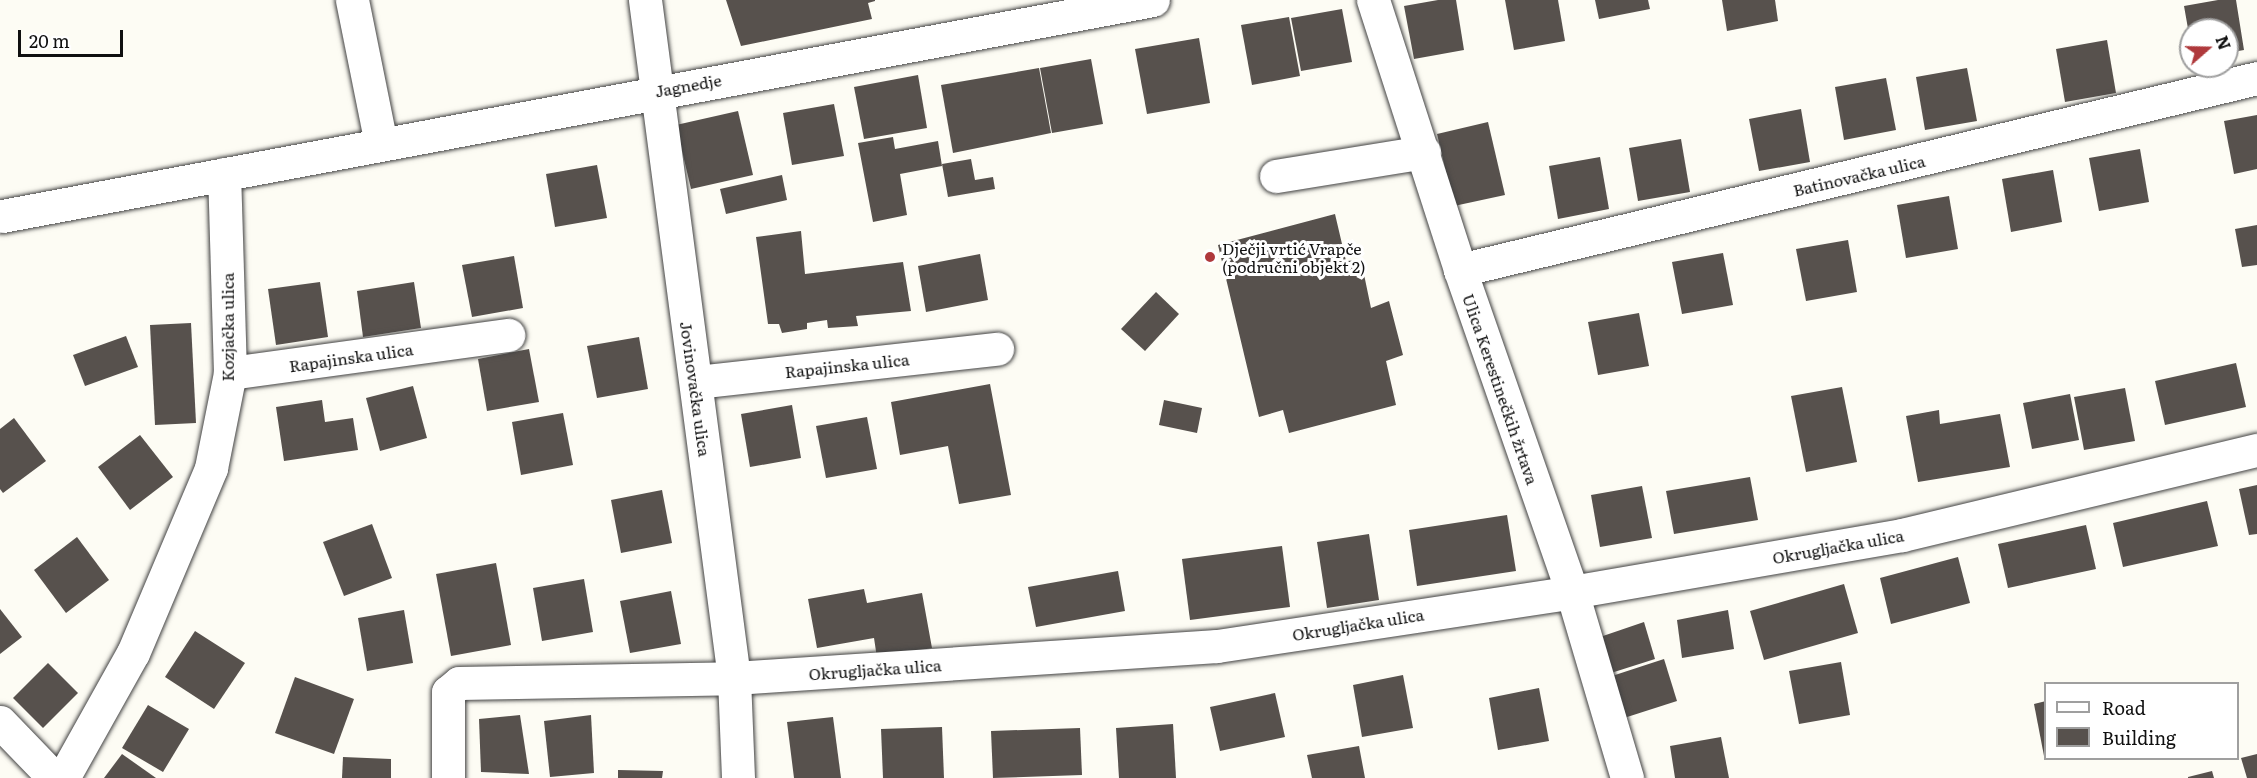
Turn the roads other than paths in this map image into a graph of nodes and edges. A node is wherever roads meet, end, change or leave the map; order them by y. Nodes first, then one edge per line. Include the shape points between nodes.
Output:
1 (352, 0) edge
2 (645, 0) edge
3 (1153, 0) edge
4 (1372, 0) edge
5 (2257, 78) edge
6 (655, 91) junction
7 (381, 144) junction
8 (1424, 152) junction
9 (224, 174) junction
10 (1276, 176) dead end
11 (2, 216) dead end
12 (1460, 270) junction
13 (508, 335) dead end
14 (997, 349) dead end
15 (230, 373) junction
16 (696, 382) junction
17 (2257, 450) edge
18 (1572, 592) junction
19 (734, 678) junction
20 (0, 722) edge
21 (54, 778) edge
22 (63, 778) edge
23 (448, 778) edge
24 (738, 778) edge
25 (1627, 778) edge

1 - 7 street
2 - 6 street, Jovinovačka ulica
3 - 6 street, Jagnedje
4 - 8 street, Ulica Kerestinečkih žrtava
5 - 12 street, Batinovačka ulica
6 - 7 street, Jagnedje
6 - 16 street, Jovinovačka ulica
7 - 9 street, Jagnedje
8 - 10 street
8 - 12 street, Ulica Kerestinečkih žrtava
9 - 11 street
9 - 15 street, Kozjačka ulica
12 - 18 street, Ulica Kerestinečkih žrtava
13 - 15 street, Rapajinska ulica
14 - 16 street, Rapajinska ulica
15 - 22 street, Kozjačka ulica via 211,468 133,653
16 - 19 street, Jovinovačka ulica
17 - 18 street, Okrugljačka ulica via 1902,535
18 - 19 street, Okrugljačka ulica via 1217,646
18 - 25 street, Ulica Kerestinečkih žrtava
19 - 23 street, Okrugljačka ulica via 459,683 447,692
19 - 24 street, Jovinovačka ulica
20 - 21 street

